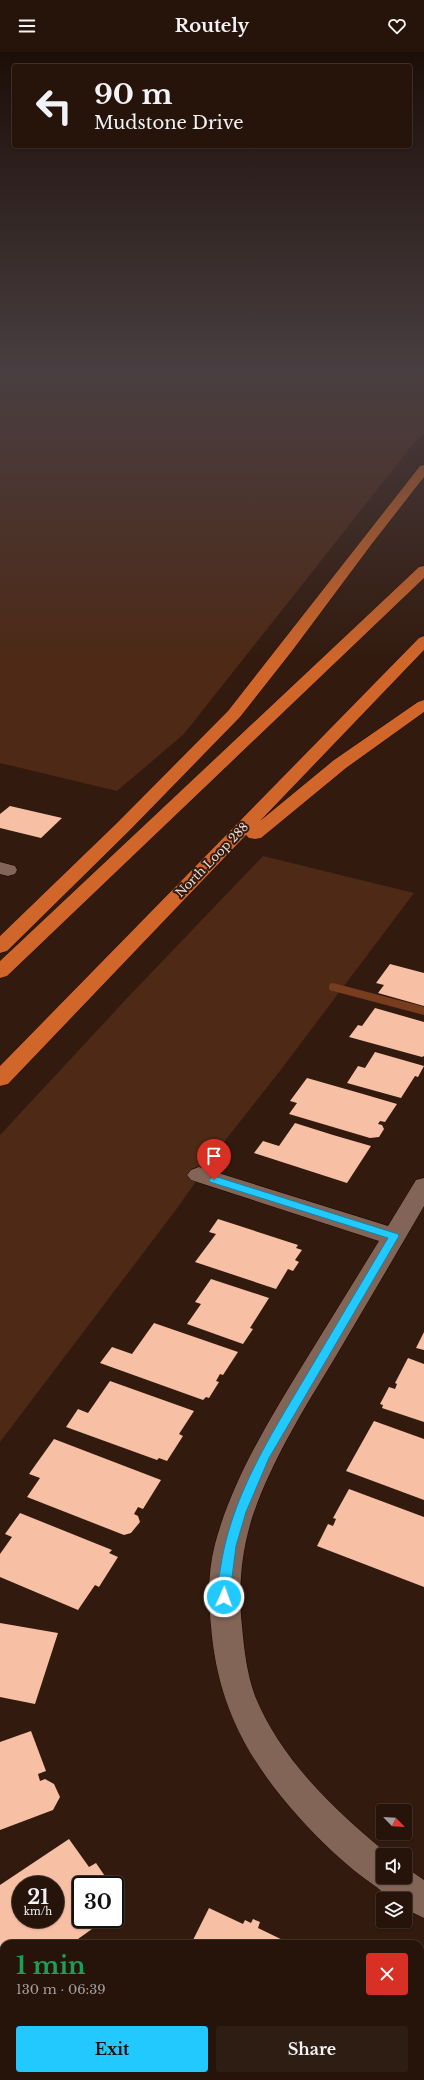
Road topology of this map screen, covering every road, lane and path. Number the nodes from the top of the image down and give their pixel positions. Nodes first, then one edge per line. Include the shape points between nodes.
1 (423, 471) edge
2 (424, 570) edge
3 (424, 641) edge
4 (424, 705) edge
5 (136, 939) junction
6 (0, 947) edge
7 (0, 972) edge
8 (0, 1079) edge
9 (199, 1175) dead end
10 (424, 1186) edge
11 (394, 1236) junction
12 (376, 1866) edge
13 (400, 1884) edge
14 (424, 1901) edge

1 - 6 highway via 234,714
2 - 7 highway
3 - 5 highway, North Loop 288
4 - 5 highway via 340,764 224,858
5 - 8 highway, North Loop 288
9 - 11 street
10 - 11 street
11 - 12 street via 264,1457 240,1512 230,1546 224,1584 227,1638 239,1693 250,1718 278,1765 312,1808
13 - 14 street

